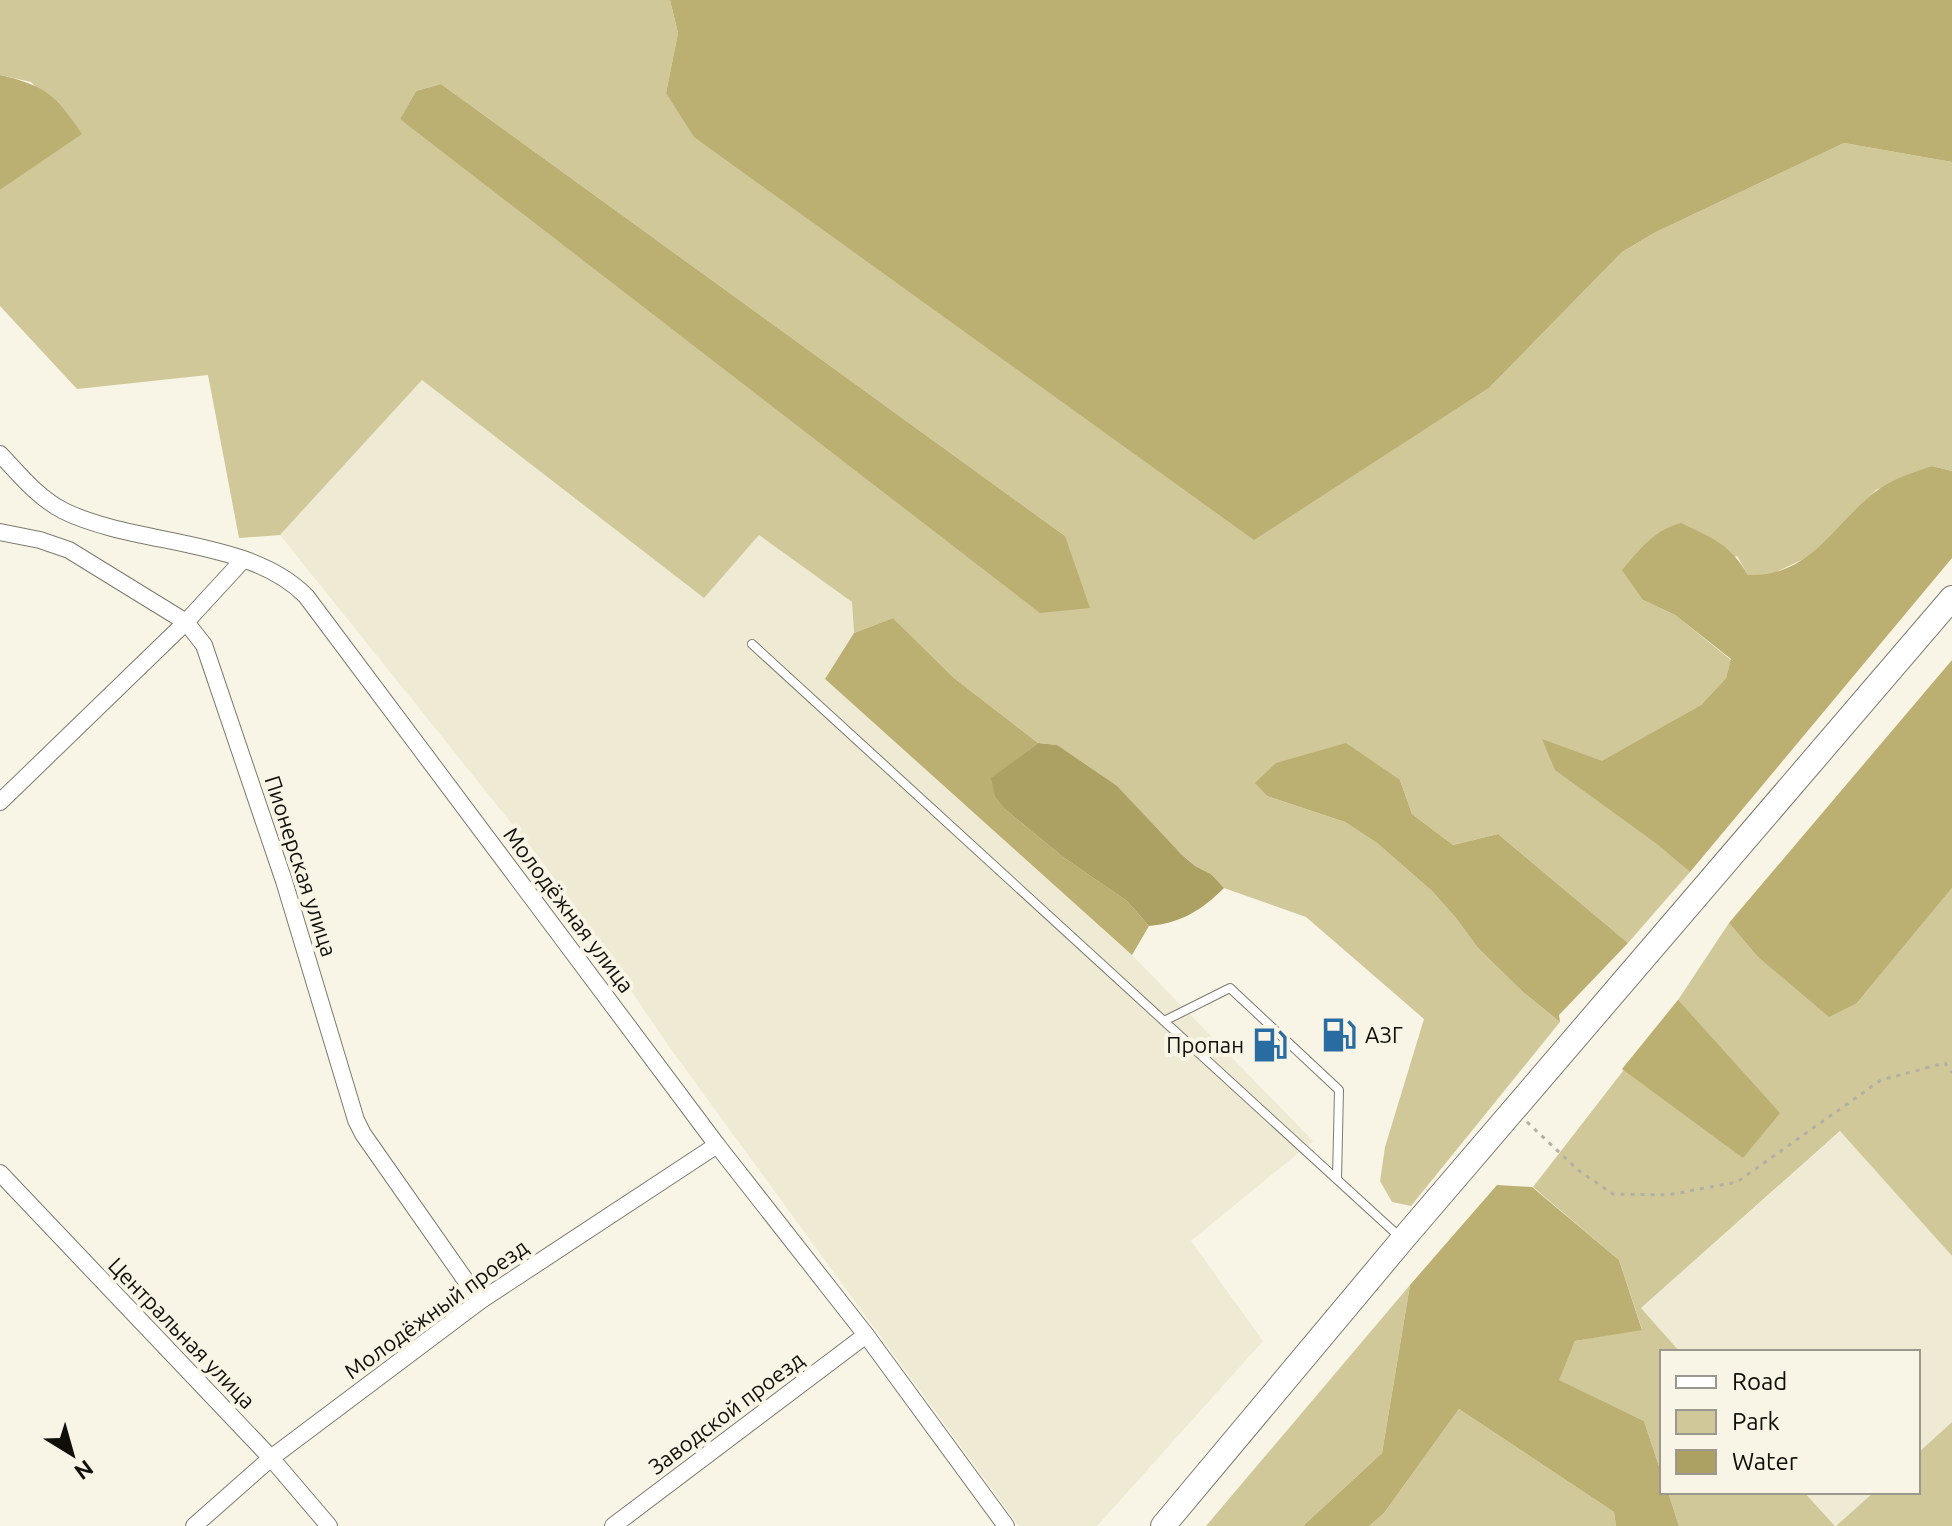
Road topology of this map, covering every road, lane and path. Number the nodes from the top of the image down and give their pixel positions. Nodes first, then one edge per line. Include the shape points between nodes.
1 (0, 454) edge
2 (0, 532) edge
3 (243, 560) junction
4 (1952, 598) edge
5 (186, 622) junction
6 (752, 644) dead end
7 (0, 802) edge
8 (1164, 1021) junction
9 (1952, 1073) edge
10 (1513, 1110) junction
11 (717, 1145) junction
12 (0, 1173) edge
13 (1337, 1179) junction
14 (1403, 1239) junction
15 (480, 1301) junction
16 (866, 1335) junction
17 (271, 1458) junction
18 (194, 1526) edge
19 (329, 1526) edge
20 (613, 1526) edge
21 (1006, 1526) edge
22 (1163, 1526) edge

1 - 3 street, Молодёжная улица via 28,484 65,511
2 - 5 street, Пионерская улица via 69,550
3 - 5 street
3 - 11 street, Молодёжная улица via 292,582 306,596
4 - 10 main road
5 - 7 street
5 - 15 street, Пионерская улица via 211,661 356,1120
6 - 8 lane
8 - 13 lane
8 - 13 lane via 1230,988 1339,1090
9 - 10 path via 1945,1063 1881,1080 1737,1182 1668,1195 1613,1194 1578,1170
10 - 14 main road
11 - 15 street, Молодёжный проезд
11 - 16 street, Молодёжная улица
12 - 17 street, Центральная улица
13 - 14 lane
14 - 22 main road
15 - 17 street, Молодёжный проезд
16 - 20 street, Заводской проезд
16 - 21 street, Молодёжная улица
17 - 18 street, Молодёжный проезд
17 - 19 street, Центральная улица

